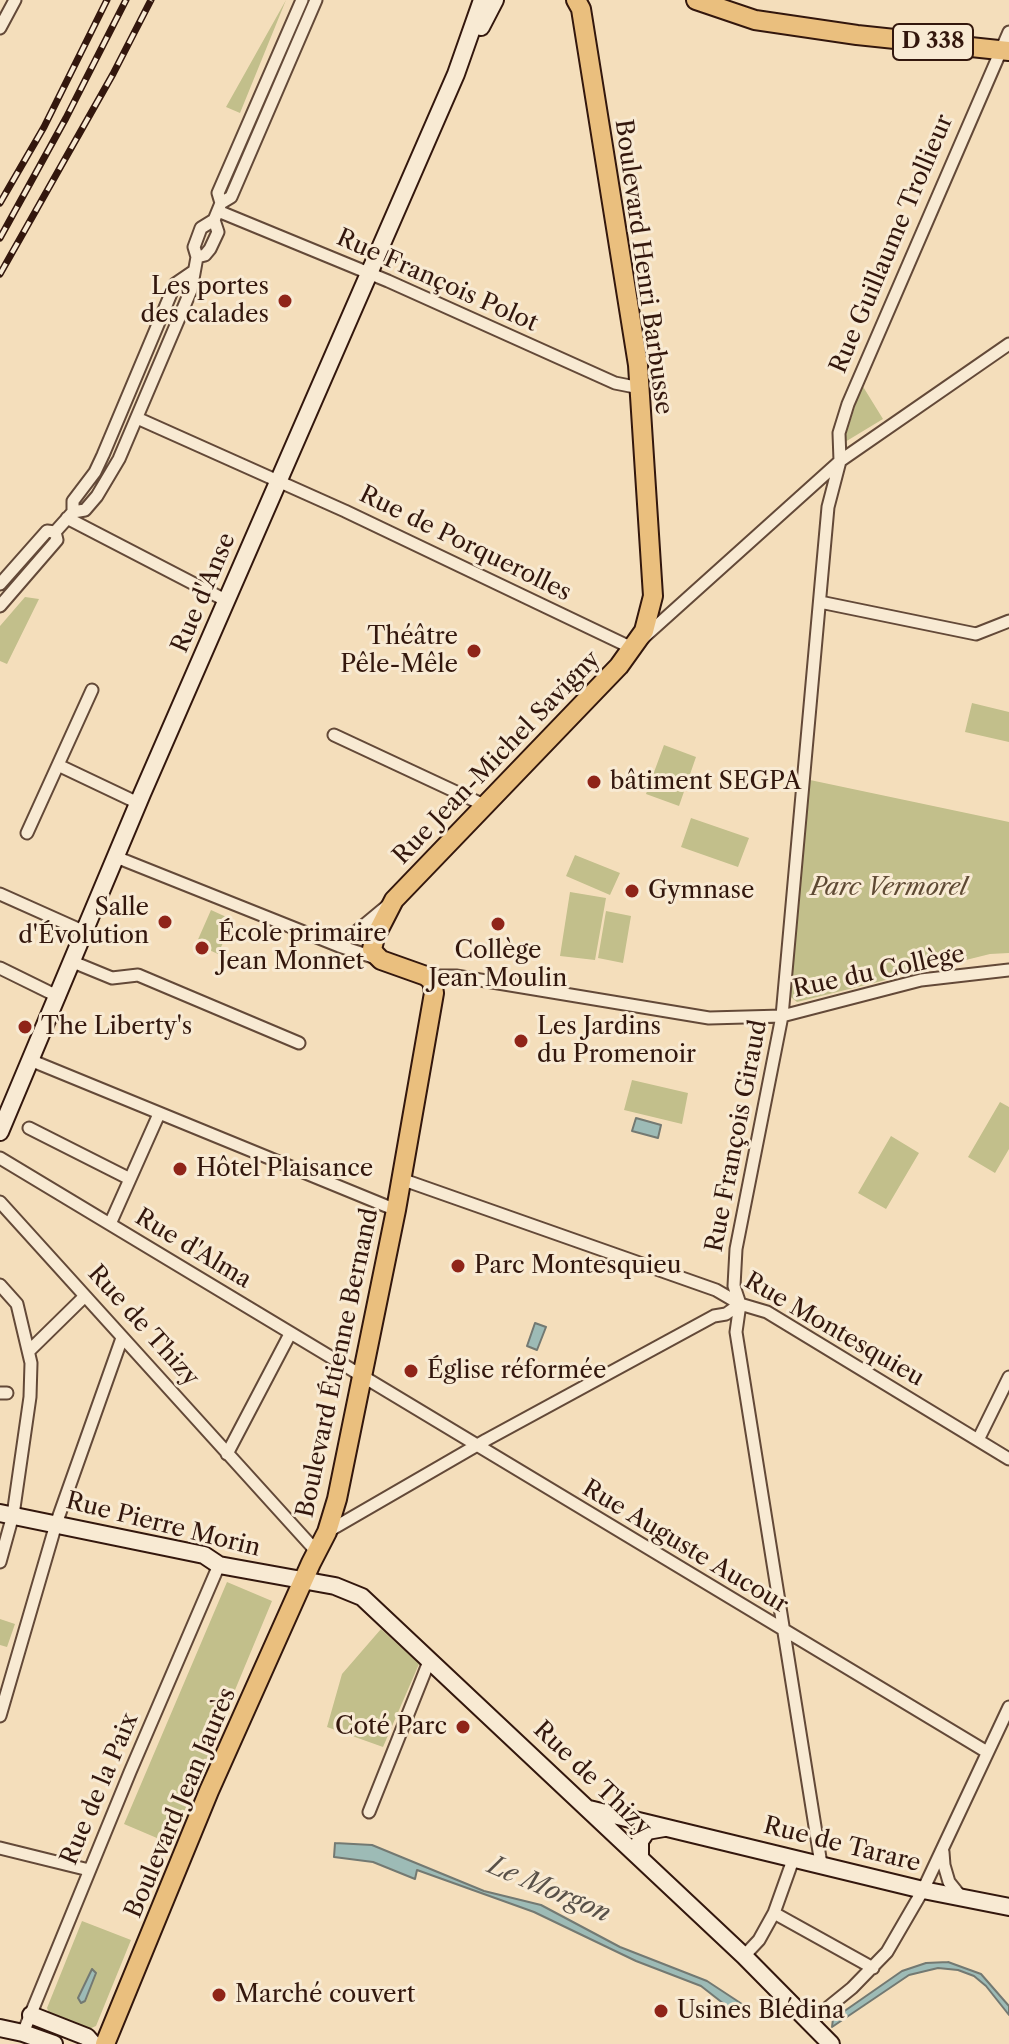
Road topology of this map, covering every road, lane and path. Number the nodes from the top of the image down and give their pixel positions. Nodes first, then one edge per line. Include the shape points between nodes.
1 (15, 0) edge
2 (302, 0) edge
3 (316, 0) edge
4 (482, 0) edge
5 (495, 0) edge
6 (567, 0) edge
7 (576, 0) edge
8 (696, 0) edge
9 (0, 28) edge
10 (1009, 32) edge
11 (584, 41) junction
12 (1004, 50) edge
13 (456, 74) junction
14 (217, 211) junction
15 (194, 271) junction
16 (370, 273) junction
17 (1009, 344) edge
18 (640, 388) junction
19 (137, 418) junction
20 (840, 461) junction
21 (821, 478) junction
22 (277, 482) junction
23 (828, 507) junction
24 (70, 515) junction
25 (55, 532) junction
26 (0, 584) edge
27 (688, 598) junction
28 (227, 601) junction
29 (820, 602) junction
30 (651, 604) junction
31 (0, 606) edge
32 (1009, 621) edge
33 (632, 648) junction
34 (92, 690) dead end
35 (334, 735) dead end
36 (58, 765) junction
37 (138, 803) junction
38 (484, 805) junction
39 (27, 833) dead end
40 (116, 857) junction
41 (0, 894) edge
42 (394, 900) junction
43 (85, 932) junction
44 (339, 946) junction
45 (381, 960) junction
46 (73, 962) junction
47 (0, 968) edge
48 (1009, 970) edge
49 (426, 976) junction
50 (59, 997) junction
51 (782, 1016) junction
52 (299, 1043) dead end
53 (30, 1060) junction
54 (159, 1114) junction
55 (29, 1128) dead end
56 (0, 1132) edge
57 (0, 1158) edge
58 (130, 1179) junction
59 (401, 1179) junction
60 (0, 1202) edge
61 (396, 1210) junction
62 (110, 1224) junction
63 (0, 1285) edge
64 (84, 1297) junction
65 (740, 1304) junction
66 (290, 1334) junction
67 (122, 1338) junction
68 (29, 1351) junction
69 (1009, 1377) edge
70 (362, 1378) junction
71 (978, 1440) junction
72 (475, 1446) junction
73 (227, 1454) junction
74 (1009, 1459) edge
75 (7, 1514) edge
76 (56, 1524) junction
77 (327, 1532) junction
78 (316, 1551) junction
79 (0, 1562) edge
80 (219, 1565) junction
81 (302, 1581) junction
82 (783, 1631) junction
83 (430, 1659) junction
84 (5, 1677) edge
85 (1009, 1707) edge
86 (0, 1716) edge
87 (987, 1752) junction
88 (589, 1809) junction
89 (369, 1812) dead end
90 (664, 1828) junction
91 (0, 1848) edge
92 (943, 1848) junction
93 (794, 1857) junction
94 (640, 1858) junction
95 (821, 1864) junction
96 (89, 1870) junction
97 (923, 1890) junction
98 (962, 1898) junction
99 (1009, 1907) edge
100 (774, 1913) junction
101 (744, 1956) junction
102 (873, 1968) junction
103 (31, 2015) junction
104 (810, 2022) junction
105 (0, 2028) edge
106 (23, 2033) junction
107 (54, 2044) edge
108 (93, 2044) edge
109 (105, 2044) edge
110 (831, 2044) edge

1 - 9 street
2 - 14 street via 218,193
3 - 14 street via 231,197
4 - 13 main road, Rue d'Anse
5 - 13 main road, Rue d'Anse
6 - 11 main road, Boulevard Henri Barbusse
7 - 11 main road, Boulevard Henri Barbusse
8 - 12 main road, D 338 via 755,20
10 - 12 street, Rue Guillaume Trollieur
11 - 18 main road, Boulevard Henri Barbusse
12 - 20 street, Rue Guillaume Trollieur via 848,404 839,433
13 - 16 main road, Rue d'Anse
14 - 15 street via 218,232 205,255 197,257
14 - 16 street, Rue François Polot
15 - 19 street via 191,290
15 - 24 street via 175,284 103,455 73,501
16 - 18 street, Rue François Polot via 615,383
16 - 22 main road, Rue d'Anse
17 - 20 street, Rue Jean-Michel Savigny
18 - 30 main road, Boulevard Henri Barbusse
19 - 22 street, Rue de Porquerolles
19 - 24 street via 97,496 85,510
20 - 21 street, Rue Jean-Michel Savigny
20 - 23 street, Rue François Giraud
21 - 23 street, Rue François Giraud
21 - 27 street, Rue Jean-Michel Savigny
22 - 28 main road, Rue d'Anse
22 - 33 street, Rue de Porquerolles
23 - 29 street, Rue François Giraud
24 - 25 street
24 - 28 street
25 - 26 street via 47,531
25 - 31 street via 57,540
27 - 30 street
27 - 33 street, Rue Jean-Michel Savigny
28 - 37 main road, Rue d'Anse
29 - 32 street via 976,634
29 - 51 street, Rue François Giraud
30 - 33 main road, Rue Jean-Michel Savigny via 644,631
33 - 38 main road, Rue Jean-Michel Savigny
34 - 36 street
35 - 38 street
36 - 37 street
36 - 39 street
37 - 40 main road, Rue d'Anse
38 - 42 main road, Rue Jean-Michel Savigny
40 - 43 main road, Rue d'Anse
40 - 44 street
41 - 43 street
42 - 44 street, Rue Jean-Michel Savigny
42 - 45 main road, Rue Jean-Michel Savigny via 372,949
43 - 46 main road, Rue d'Anse
44 - 45 street
45 - 49 main road
46 - 50 main road, Rue d'Anse
46 - 52 street via 112,978 138,975
47 - 50 street
48 - 51 street, Rue du Collège via 921,980
49 - 51 street, Rue du Collège via 456,976 709,1018
49 - 59 main road, Boulevard Étienne Bernand via 434,986 434,999
50 - 53 main road, Rue d'Anse
51 - 65 street, Rue François Giraud via 736,1249 734,1286
53 - 54 street
53 - 56 main road, Rue d'Anse
54 - 58 street
54 - 61 street
55 - 58 street
57 - 62 street, Rue d'Alma
58 - 62 street
59 - 61 main road, Boulevard Étienne Bernand
59 - 65 street, Rue Montesquieu via 716,1290
60 - 64 street, Rue de Thizy
61 - 70 main road, Boulevard Étienne Bernand
62 - 66 street, Rue d'Alma
63 - 68 street via 17,1304
64 - 67 street, Rue de Thizy
64 - 68 street
65 - 71 street, Rue Montesquieu via 767,1312
65 - 72 street
65 - 82 street, Rue François Giraud via 736,1332
66 - 70 street, Rue d'Alma
66 - 73 street
67 - 73 street, Rue de Thizy
67 - 76 street
68 - 75 street via 30,1397
69 - 71 street
70 - 72 street, Rue Auguste Aucour
70 - 77 main road, Boulevard Étienne Bernand
71 - 74 street, Rue Montesquieu
72 - 77 street
72 - 82 street, Rue Auguste Aucour
73 - 78 street, Rue de Thizy
75 - 76 main road, Rue Pierre Morin
75 - 79 street
76 - 80 main road, Rue Pierre Morin via 204,1555
76 - 84 street
77 - 78 main road, Boulevard Étienne Bernand
78 - 81 main road, Boulevard Étienne Bernand
80 - 81 main road, Rue Pierre Morin
80 - 96 street, Rue de la Paix
81 - 83 main road, Rue de Thizy via 362,1597
81 - 109 main road, Boulevard Jean Jaurès
82 - 87 street, Rue Auguste Aucour
82 - 95 street, Rue François Giraud
83 - 88 main road, Rue de Thizy
83 - 89 street
84 - 86 street
85 - 87 street
87 - 92 street
88 - 90 main road, Rue de Tarare
88 - 94 main road, Rue de Thizy
90 - 93 main road, Rue de Tarare
90 - 94 main road via 647,1831 640,1841
91 - 96 street
92 - 97 street
92 - 98 street via 949,1882
93 - 95 main road, Rue de Tarare
93 - 100 street
94 - 101 main road, Rue de Thizy
95 - 97 main road, Rue de Tarare
96 - 103 street, Rue de la Paix
97 - 98 main road, Rue de Tarare
97 - 102 street
98 - 99 main road, Rue de Tarare
100 - 101 street
100 - 102 street
101 - 104 main road, Rue de Thizy
102 - 104 street
103 - 106 street, Rue de la Paix
103 - 108 main road
104 - 110 main road, Rue de Thizy
105 - 106 main road
106 - 107 main road

